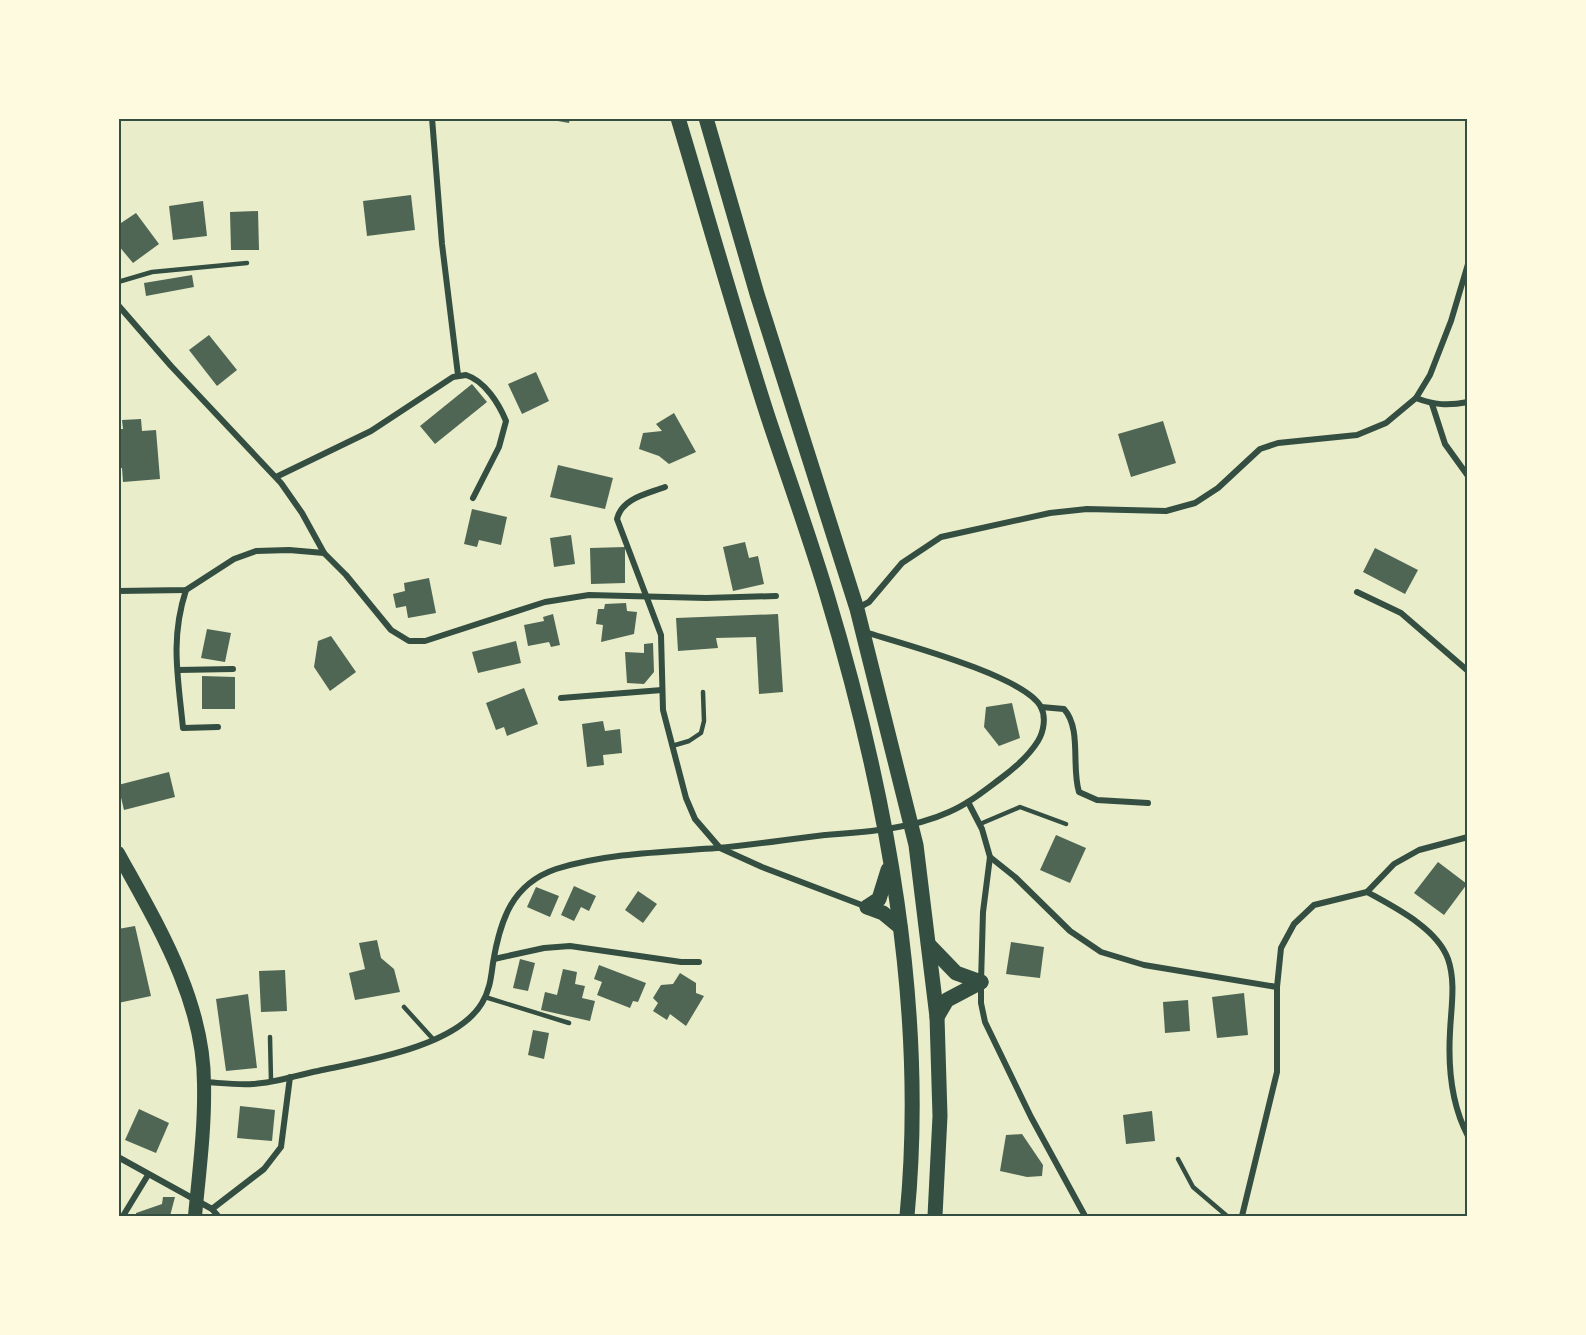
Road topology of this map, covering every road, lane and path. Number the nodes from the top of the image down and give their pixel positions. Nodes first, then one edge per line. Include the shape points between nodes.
1 (432, 118) edge
2 (678, 118) edge
3 (706, 118) edge
4 (247, 263) dead end
5 (1467, 264) edge
6 (118, 282) edge
7 (118, 305) edge
8 (458, 375) junction
9 (1416, 398) junction
10 (1467, 402) edge
11 (1432, 404) junction
12 (1467, 476) edge
13 (276, 477) junction
14 (665, 487) dead end
15 (473, 498) dead end
16 (324, 553) junction
17 (186, 590) junction
18 (118, 591) edge
19 (1357, 592) dead end
20 (776, 596) dead end
21 (646, 597) junction
22 (857, 609) junction
23 (862, 632) junction
24 (233, 669) dead end
25 (178, 670) junction
26 (1467, 671) edge
27 (662, 690) junction
28 (704, 692) dead end
29 (561, 698) dead end
30 (1041, 707) junction
31 (218, 727) dead end
32 (672, 746) junction
33 (968, 802) junction
34 (1148, 803) dead end
35 (980, 824) junction
36 (1066, 824) dead end
37 (1467, 837) edge
38 (720, 848) junction
39 (118, 853) edge
40 (888, 857) junction
41 (990, 857) junction
42 (1367, 892) junction
43 (867, 907) junction
44 (900, 927) junction
45 (929, 945) junction
46 (494, 959) junction
47 (699, 962) dead end
48 (981, 982) junction
49 (1277, 987) junction
50 (486, 997) junction
51 (404, 1007) dead end
52 (937, 1017) junction
53 (569, 1023) dead end
54 (270, 1037) dead end
55 (433, 1039) junction
56 (290, 1077) junction
57 (271, 1081) junction
58 (204, 1082) junction
59 (1467, 1136) edge
60 (118, 1158) edge
61 (1178, 1159) dead end
62 (148, 1175) junction
63 (212, 1209) junction
64 (123, 1216) edge
65 (195, 1216) edge
66 (218, 1216) edge
67 (907, 1216) edge
68 (935, 1216) edge
69 (1085, 1216) edge
70 (1227, 1216) edge
71 (1242, 1216) edge

1 - 8 street
2 - 40 highway via 827,594 861,718
3 - 22 highway
4 - 6 lane via 152,272
5 - 9 street via 1451,321 1430,375
7 - 13 street
8 - 13 street via 371,431
8 - 15 street via 478,381 506,421 500,447
9 - 11 street
9 - 22 street via 1386,423 1357,435 1278,443 1260,449 1218,488 1195,503 1166,511 1087,509 1050,513 941,537 902,563 869,602
10 - 11 street via 1450,406
11 - 12 street via 1445,444
13 - 16 street
14 - 21 street via 626,504 617,519
16 - 17 street via 270,549 246,553
16 - 21 street via 391,630 409,641 425,641 566,598 610,594
17 - 18 street
17 - 25 street via 176,626
19 - 26 street via 1401,613
20 - 21 street
21 - 27 street via 661,634
22 - 23 highway
23 - 30 street via 1007,681 1033,697
23 - 45 highway via 916,845
24 - 25 street
25 - 31 street via 183,728
27 - 29 street
27 - 32 street
28 - 32 lane via 701,733
30 - 33 street via 1044,721 1032,750
30 - 34 street via 1064,709 1070,715 1074,778 1079,792 1097,800
32 - 38 street via 695,819
33 - 35 street
33 - 38 street via 930,820 866,832
35 - 36 lane via 1020,807
35 - 41 street
37 - 42 street via 1419,850 1394,864
38 - 43 street
38 - 46 street via 646,852 541,875 512,899
39 - 58 main road via 183,979 198,1036
40 - 43 highway via 883,892
40 - 44 highway
41 - 48 street via 983,912
41 - 49 street via 1070,931 1101,952 1144,965
42 - 49 street via 1314,905 1294,924 1281,948
42 - 59 street via 1408,915 1430,933 1448,958 1453,992 1450,1035 1456,1115
43 - 44 highway via 883,913
44 - 67 highway via 912,1125
45 - 48 highway via 956,973
45 - 52 highway
46 - 47 street via 570,946
46 - 50 street
48 - 52 highway via 947,1000
48 - 69 street via 985,1022
49 - 71 street via 1277,1072
50 - 53 lane
50 - 55 street via 458,1026
51 - 55 lane
52 - 68 highway via 940,1116
54 - 57 lane
55 - 56 street via 409,1049
56 - 57 street
56 - 63 street via 281,1148 264,1169
57 - 58 street
58 - 65 main road
60 - 62 street
61 - 70 lane via 1193,1187
62 - 63 street
62 - 64 street
63 - 66 street

